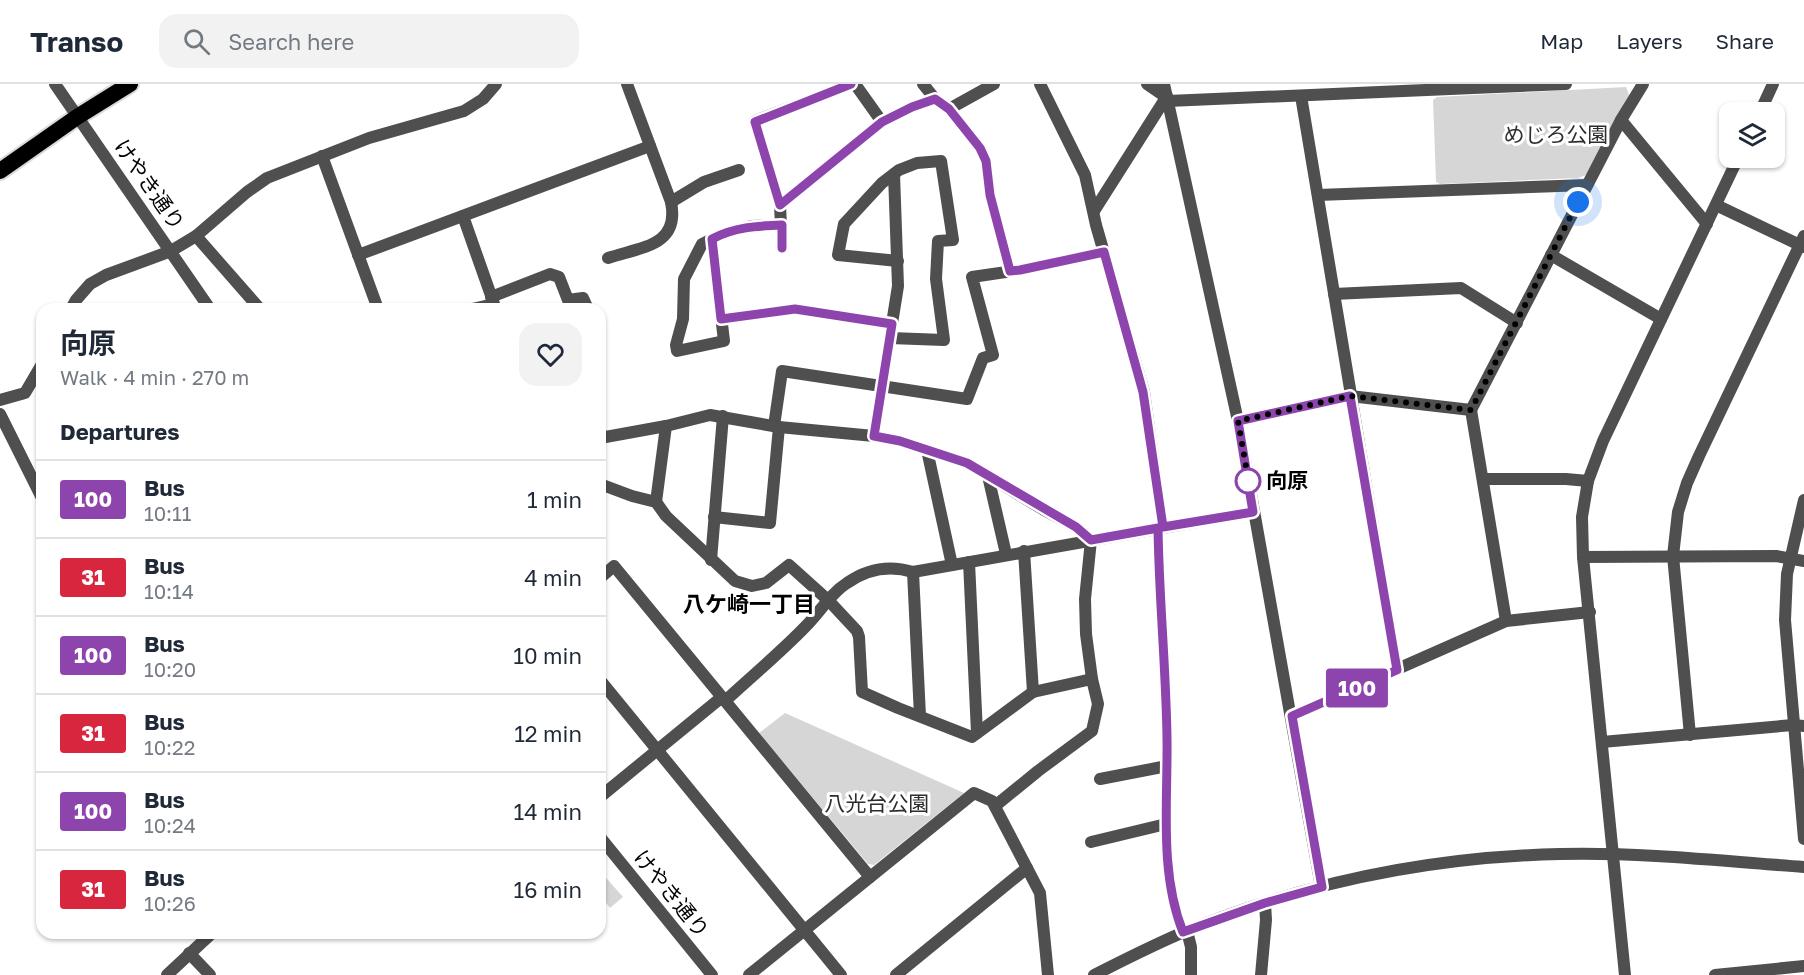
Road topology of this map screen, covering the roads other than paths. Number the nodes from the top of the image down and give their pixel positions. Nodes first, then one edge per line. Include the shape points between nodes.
1 (55, 84) edge
2 (496, 84) edge
3 (627, 84) edge
4 (853, 84) edge
5 (923, 84) edge
6 (994, 84) edge
7 (1040, 84) edge
8 (1147, 84) edge
9 (1566, 84) edge
10 (1643, 84) edge
11 (1773, 84) edge
12 (128, 85) edge
13 (1166, 95) edge
14 (1301, 96) junction
15 (935, 99) junction
16 (1765, 102) edge
17 (949, 109) junction
18 (77, 117) junction
19 (1621, 120) junction
20 (882, 122) junction
21 (650, 146) junction
22 (322, 156) junction
23 (1733, 168) edge
24 (739, 170) dead end
25 (0, 171) edge
26 (894, 174) junction
27 (1587, 185) junction
28 (1318, 195) junction
29 (671, 202) junction
30 (780, 205) junction
31 (1716, 205) junction
32 (1094, 211) junction
33 (463, 216) junction
34 (1707, 224) junction
35 (782, 225) junction
36 (196, 236) junction
37 (712, 239) junction
38 (1803, 242) edge
39 (782, 248) dead end
40 (171, 251) junction
41 (1104, 252) junction
42 (358, 255) junction
43 (1551, 255) junction
44 (608, 258) dead end
45 (898, 261) junction
46 (1010, 271) junction
47 (1334, 294) junction
48 (491, 297) junction
49 (74, 303) edge
50 (206, 303) edge
51 (255, 303) edge
52 (376, 303) edge
53 (494, 303) edge
54 (585, 303) edge
55 (721, 319) junction
56 (1661, 319) junction
57 (1517, 323) junction
58 (892, 324) junction
59 (890, 338) junction
60 (36, 374) edge
61 (882, 386) junction
62 (1350, 396) junction
63 (0, 400) edge
64 (1471, 410) junction
65 (0, 414) edge
66 (723, 417) junction
67 (1238, 421) junction
68 (666, 426) junction
69 (777, 427) junction
70 (874, 436) junction
71 (606, 437) edge
72 (927, 450) junction
73 (988, 476) junction
74 (1483, 479) junction
75 (1588, 481) junction
76 (36, 486) edge
77 (606, 486) edge
78 (1804, 500) edge
79 (656, 501) junction
80 (1253, 512) junction
81 (714, 517) junction
82 (1160, 528) junction
83 (1091, 540) junction
84 (1024, 551) junction
85 (1006, 554) junction
86 (1674, 556) junction
87 (1583, 557) junction
88 (1790, 558) junction
89 (711, 560) junction
90 (1804, 561) edge
91 (969, 562) junction
92 (952, 565) junction
93 (913, 572) junction
94 (606, 573) edge
95 (829, 601) junction
96 (1590, 612) junction
97 (1506, 621) junction
98 (1397, 670) junction
99 (1092, 678) junction
100 (606, 687) edge
101 (1033, 692) junction
102 (724, 699) junction
103 (920, 716) junction
104 (1292, 716) junction
105 (1798, 725) edge
106 (977, 733) junction
107 (1690, 735) junction
108 (1602, 742) junction
109 (658, 750) junction
110 (1167, 766) junction
111 (1100, 778) dead end
112 (606, 792) edge
113 (995, 806) junction
114 (1166, 824) junction
115 (1804, 839) edge
116 (1091, 843) dead end
117 (606, 844) edge
118 (1614, 854) junction
119 (1804, 867) edge
120 (1028, 868) junction
121 (870, 878) junction
122 (1322, 887) junction
123 (1265, 903) junction
124 (803, 930) junction
125 (1185, 932) junction
126 (205, 939) edge
127 (189, 953) junction
128 (1804, 966) edge
129 (167, 975) edge
130 (210, 975) edge
131 (712, 975) edge
132 (748, 975) edge
133 (841, 975) edge
134 (896, 975) edge
135 (1048, 975) edge
136 (1094, 975) edge
137 (1191, 975) edge
138 (1261, 975) edge
139 (1625, 975) edge
140 (1716, 975) edge

1 - 18 street, けやき通り
2 - 22 street via 483,99 464,111 394,130
3 - 21 street
4 - 20 street
4 - 30 street via 755,122
5 - 15 street
6 - 17 street
7 - 32 street via 1085,175
8 - 13 street
9 - 14 street
10 - 19 street
11 - 16 street
12 - 18 highway
13 - 14 street
13 - 32 street
13 - 67 street
14 - 28 street
15 - 17 street
15 - 20 street
17 - 46 street via 986,161 990,195
18 - 25 highway
18 - 40 street, けやき通り
19 - 27 street
19 - 34 street
20 - 30 street
21 - 29 street
21 - 33 street
22 - 36 street via 267,178
22 - 42 street
23 - 31 street
24 - 29 street via 704,182
26 - 45 street
26 - 45 street via 844,224 838,255
26 - 59 street via 917,163 941,161 953,240 938,241 936,279 944,340
27 - 28 street
27 - 43 street
28 - 47 street
29 - 44 street via 673,223 660,241
30 - 35 street
31 - 34 street
31 - 38 street
32 - 41 street
33 - 42 street
33 - 48 street
34 - 56 street
35 - 37 street via 751,226
35 - 39 street
36 - 40 street
36 - 51 street
37 - 55 street
37 - 55 street via 702,244 684,279 677,351 724,342
38 - 86 street via 1687,483 1678,512
40 - 49 street via 106,275 90,284
40 - 50 street, けやき通り
41 - 46 street
41 - 82 street via 1143,392
42 - 52 street
43 - 56 street
43 - 57 street
45 - 58 street
46 - 61 street via 972,277 993,355 983,358 967,399
47 - 57 street via 1461,288
47 - 62 street
48 - 53 street
48 - 54 street via 550,274 559,277 568,300 583,298
55 - 58 street via 795,309
56 - 75 street
57 - 64 street
58 - 59 street
59 - 61 street
60 - 63 street via 25,393
61 - 69 street via 782,372
61 - 70 street
62 - 64 street
62 - 67 street
62 - 98 street
64 - 74 street
65 - 76 street
66 - 68 street via 710,415
66 - 69 street
66 - 81 street
67 - 80 street
68 - 71 street
68 - 79 street
69 - 70 street
69 - 81 street via 770,523
70 - 72 street
72 - 73 street via 967,463
72 - 92 street
73 - 83 street via 1076,527
73 - 85 street
74 - 75 street
74 - 97 street
75 - 87 street via 1582,517
77 - 79 street
78 - 88 street
79 - 89 street
80 - 82 street
80 - 104 street
81 - 89 street
82 - 83 street
82 - 110 street
83 - 84 street
83 - 99 street via 1085,599
84 - 85 street
84 - 101 street
85 - 91 street
86 - 87 street
86 - 88 street
86 - 107 street
87 - 96 street
88 - 90 street
88 - 105 street via 1785,620
89 - 95 street via 735,581 752,586 766,583 789,565
91 - 92 street
91 - 106 street
92 - 93 street
93 - 95 street via 899,568 872,570 849,582
93 - 103 street
94 - 102 street via 614,566
95 - 102 street
95 - 103 street via 857,631 862,692
96 - 97 street
96 - 108 street
97 - 98 street
98 - 104 street
99 - 101 street
99 - 113 street via 1098,704 1092,730
100 - 109 street
101 - 106 street
102 - 109 street
102 - 121 street
103 - 106 street via 972,736
104 - 122 street
105 - 107 street
105 - 115 street
107 - 108 street
108 - 118 street
109 - 112 street
109 - 124 street
110 - 111 street
110 - 114 street
113 - 120 street
113 - 121 street via 974,793
114 - 116 street
114 - 125 street via 1178,920
117 - 131 street, けやき通り
118 - 119 street
118 - 122 street via 1462,861
118 - 139 street
120 - 134 street
120 - 135 street via 1040,893
121 - 124 street
122 - 123 street
123 - 125 street
123 - 138 street
124 - 132 street
124 - 133 street
125 - 136 street
125 - 137 street via 1191,947
126 - 127 street
127 - 129 street
127 - 130 street
128 - 140 street

